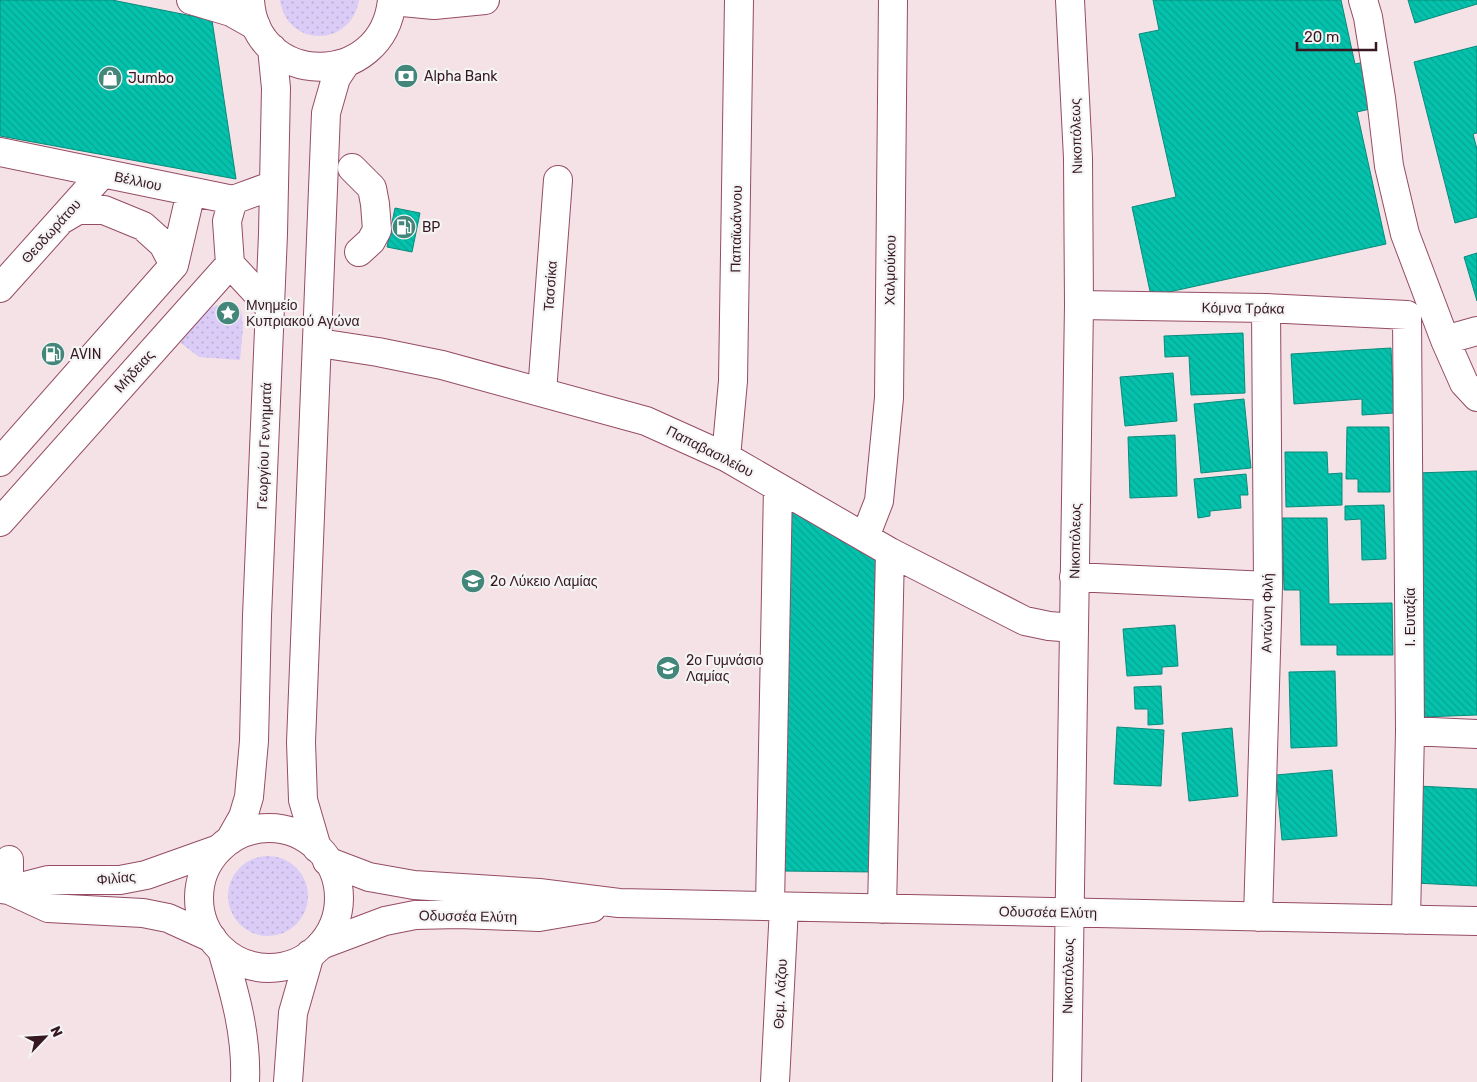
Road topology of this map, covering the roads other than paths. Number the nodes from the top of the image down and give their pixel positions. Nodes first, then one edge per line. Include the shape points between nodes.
1 (191, 0) edge
2 (250, 0) edge
3 (392, 0) edge
4 (485, 0) edge
5 (739, 0) edge
6 (893, 0) edge
7 (1070, 0) edge
8 (1362, 0) edge
9 (256, 26) junction
10 (272, 48) junction
11 (346, 63) junction
12 (0, 152) edge
13 (352, 168) dead end
14 (102, 174) junction
15 (558, 180) dead end
16 (274, 185) junction
17 (191, 192) junction
18 (233, 200) junction
19 (60, 222) junction
20 (359, 252) dead end
21 (230, 264) junction
22 (174, 265) junction
23 (0, 288) edge
24 (1079, 305) junction
25 (269, 306) junction
26 (1266, 308) junction
27 (1407, 315) joint
28 (1477, 331) edge
29 (1445, 340) junction
30 (319, 343) junction
31 (542, 392) junction
32 (1477, 397) edge
33 (726, 457) junction
34 (0, 462) edge
35 (778, 487) junction
36 (0, 522) edge
37 (865, 537) junction
38 (890, 552) junction
39 (1074, 578) junction
40 (1268, 586) junction
41 (1074, 628) junction
42 (1410, 731) junction
43 (1477, 734) edge
44 (225, 845) junction
45 (322, 854) junction
46 (9, 860) dead end
47 (5, 890) edge
48 (618, 903) junction
49 (777, 907) junction
50 (882, 909) junction
51 (1070, 913) junction
52 (1258, 917) junction
53 (1406, 920) junction
54 (1477, 921) edge
55 (217, 944) junction
56 (316, 950) junction
57 (245, 1082) edge
58 (288, 1082) edge
59 (775, 1082) edge
60 (1066, 1082) edge

1 - 9 street via 226,10
2 - 9 street
3 - 4 street via 434,5
3 - 11 street via 390,17 383,32 361,56
5 - 33 street, Παπαϊωάννου via 734,381
6 - 37 street, Χαλμούκου via 889,398 879,501
7 - 24 street, Νικοπόλεως via 1078,158
8 - 29 street via 1368,17 1389,166 1405,234
9 - 10 street
10 - 11 street via 285,58 307,66 331,67
10 - 16 street, Γεωργίου Γεννηματά via 276,88
11 - 30 street via 336,78 326,113
12 - 14 street, Βέλλιου
13 - 20 street via 372,188 375,204 377,230 372,241
14 - 17 street, Βέλλιου
14 - 19 street, Θεοδωράτου
15 - 31 street, Τασσίκα
16 - 18 street
16 - 25 street, Γεωργίου Γεννηματά
17 - 18 street, Βέλλιου
17 - 22 street
18 - 21 street via 227,221
19 - 22 street via 78,210 104,210 143,226 163,244
19 - 23 street, Θεοδωράτου
21 - 25 street
21 - 36 street, Μήδειας
22 - 34 street
24 - 26 street, Κόμνα Τράκα
24 - 39 street, Νικοπόλεως
25 - 44 street, Γεωργίου Γεννηματά via 253,769 243,817
26 - 27 street, Κόμνα Τράκα
26 - 40 street, Αντώνη Φιλή
27 - 42 street, Ι. Ευταξία
28 - 29 street
29 - 32 street via 1464,383
30 - 31 street, Παπαβασιλείου via 418,360
30 - 45 street via 301,776 303,800
31 - 33 street, Παπαβασιλείου via 646,421
33 - 35 street, Παπαβασιλείου
35 - 37 street, Παπαβασιλείου
35 - 49 street, Θεμ. Λάζου
37 - 38 street, Παπαβασιλείου
38 - 41 street, Παπαβασιλείου via 1025,621
38 - 50 street
39 - 40 street
39 - 41 street, Νικοπόλεως
40 - 52 street, Αντώνη Φιλή
41 - 51 street, Νικοπόλεως
42 - 43 street
42 - 53 street, Ι. Ευταξία
44 - 45 street via 255,830 275,829 294,834
44 - 47 street, Φιλίας via 146,875 120,880 48,880
44 - 55 street, Γεωργίου Γεννηματά via 205,869 199,892 201,916
45 - 48 street, Οδυσσέα Ελύτη via 370,877 414,885 539,893
45 - 56 street via 336,882 338,904 333,925
46 - 47 street
47 - 55 street via 48,908 143,913 168,918
48 - 49 street, Οδυσσέα Ελύτη
48 - 56 street, Οδυσσέα Ελύτη via 539,917 415,915 385,922
49 - 50 street, Οδυσσέα Ελύτη
49 - 59 street, Θεμ. Λάζου
50 - 51 street, Οδυσσέα Ελύτη
51 - 52 street, Οδυσσέα Ελύτη
51 - 60 street, Νικοπόλεως
52 - 53 street, Οδυσσέα Ελύτη
53 - 54 street, Οδυσσέα Ελύτη
55 - 56 street via 242,963 266,968 289,965
55 - 57 street, Γεωργίου Γεννηματά via 240,1008 245,1043
56 - 58 street via 294,1012

